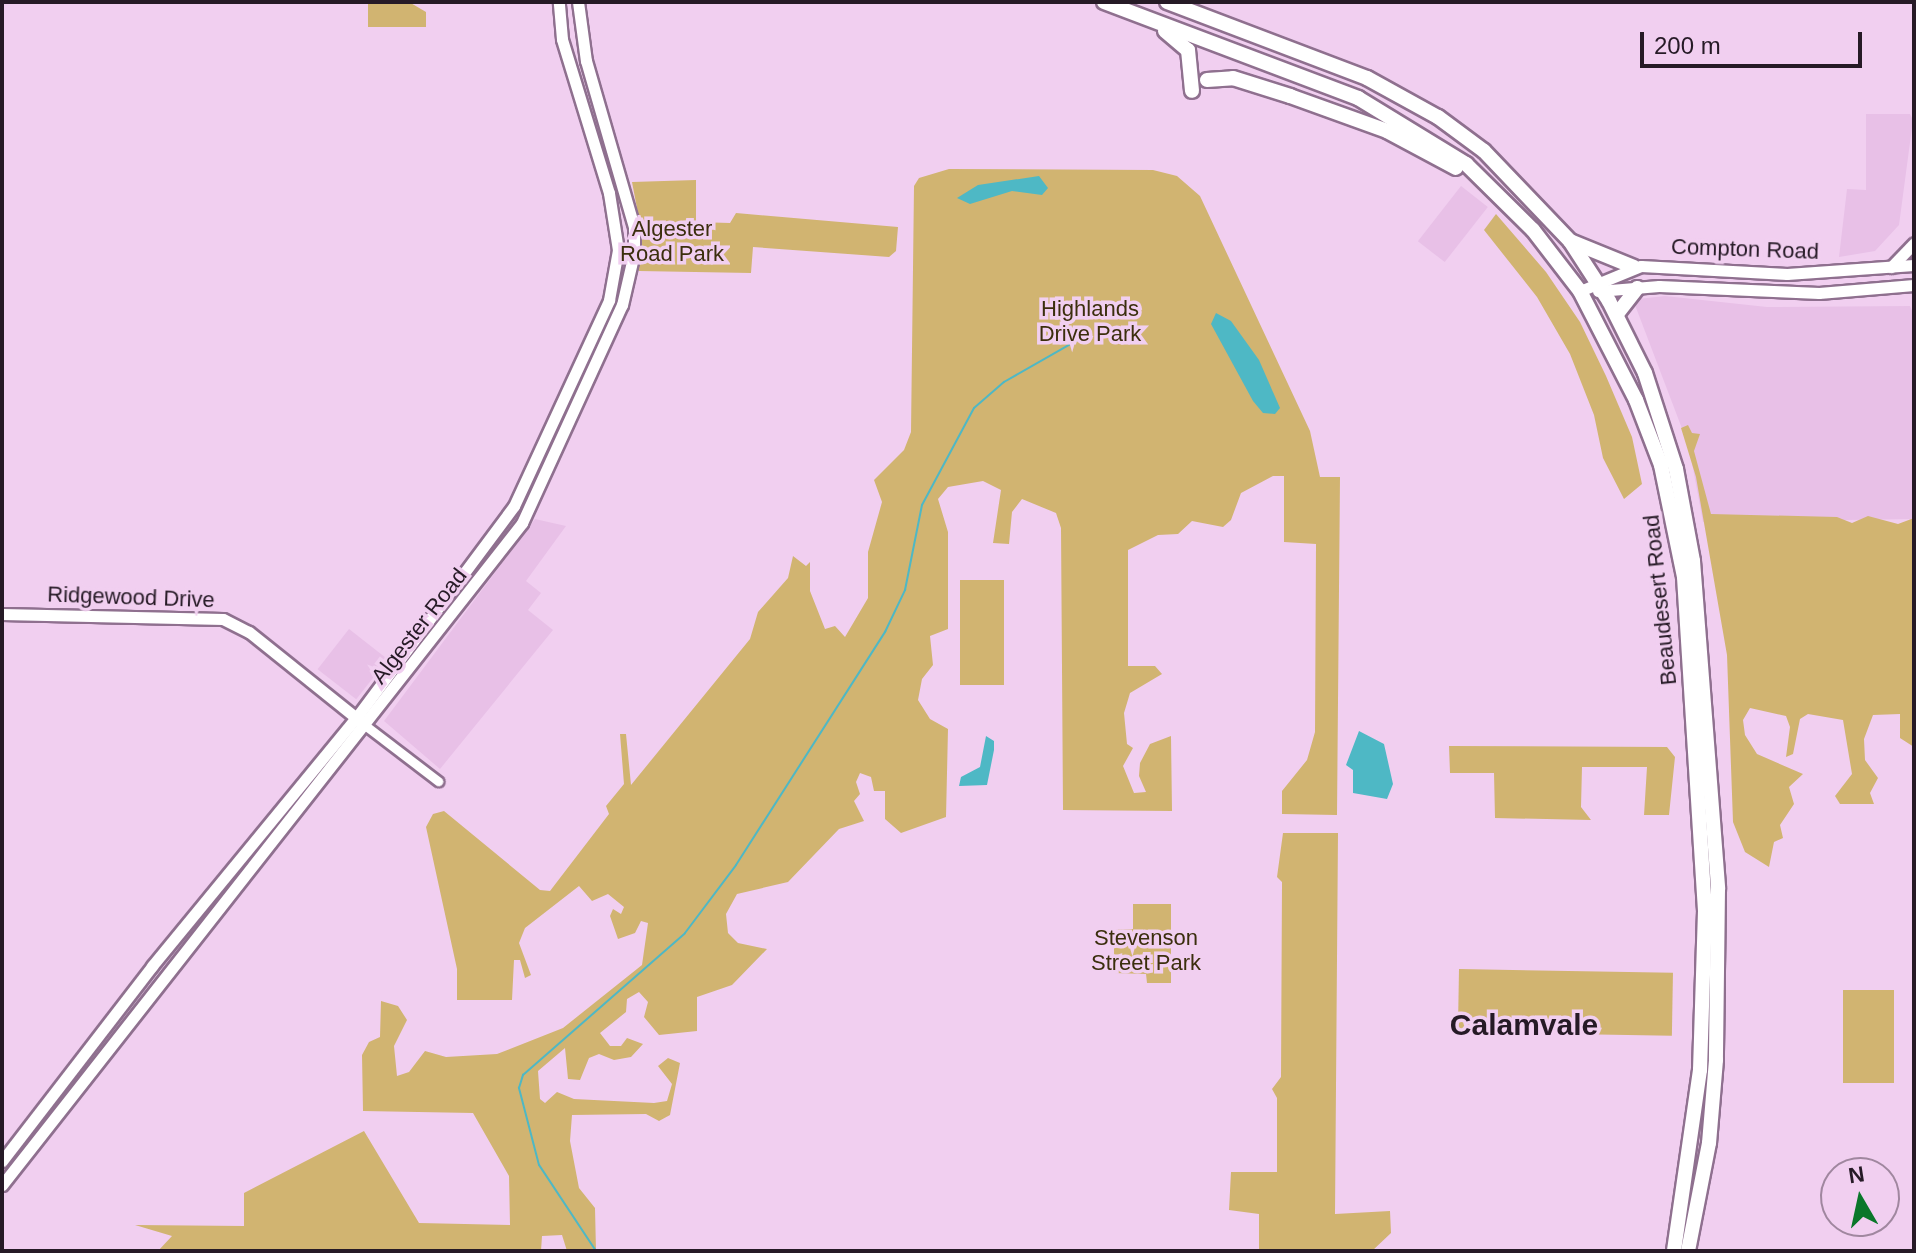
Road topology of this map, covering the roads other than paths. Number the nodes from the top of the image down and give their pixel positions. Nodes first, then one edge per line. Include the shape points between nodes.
1 (559, 2) edge
2 (578, 2) edge
3 (1104, 2) edge
4 (1167, 2) edge
5 (1154, 21) junction
6 (1207, 80) dead end
7 (1192, 91) dead end
8 (1488, 184) junction
9 (1570, 241) junction
10 (1914, 243) edge
11 (1914, 265) edge
12 (1634, 267) junction
13 (1891, 267) junction
14 (1914, 285) edge
15 (1600, 286) junction
16 (1637, 288) junction
17 (1581, 292) junction
18 (1617, 314) junction
19 (2, 614) edge
20 (356, 718) junction
21 (366, 726) junction
22 (438, 781) dead end
23 (2, 1161) edge
24 (2, 1185) edge
25 (1674, 1251) edge
26 (1688, 1251) edge

1 - 20 main road, Algester Road via 562,39 617,223 612,288 506,522
2 - 21 main road, Algester Road via 586,61 634,227 622,305 522,523
3 - 5 highway, Beaudesert Road
4 - 9 highway, Beaudesert Road via 1352,72 1415,103 1507,171
5 - 7 highway via 1188,50
5 - 8 highway, Beaudesert Road via 1358,98 1422,134
6 - 8 highway via 1243,80 1387,131
8 - 17 highway, Beaudesert Road via 1533,230
9 - 12 highway
9 - 15 highway, Beaudesert Road
10 - 13 main road
11 - 13 main road, Compton Road
12 - 13 main road, Compton Road via 1787,274
12 - 15 main road, Compton Road
14 - 16 main road, Compton Road via 1794,293
15 - 16 main road, Compton Road
15 - 17 main road, Compton Road
15 - 18 highway, Beaudesert Road
16 - 18 highway
17 - 25 highway, Beaudesert Road via 1655,445 1672,507 1686,598 1705,911 1705,996 1692,1149
18 - 26 highway, Beaudesert Road via 1645,373 1676,469 1699,614 1718,889 1719,1026 1709,1143
19 - 20 main road, Ridgewood Drive via 223,619 249,632
20 - 21 main road, Ridgewood Drive
20 - 23 main road, Algester Road via 152,966
21 - 22 street
21 - 24 main road, Algester Road via 151,990

